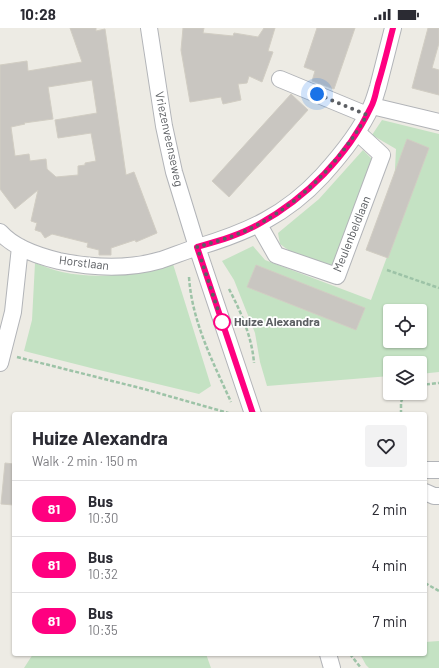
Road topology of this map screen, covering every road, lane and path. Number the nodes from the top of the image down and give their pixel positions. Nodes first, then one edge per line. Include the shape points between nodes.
1 (149, 28) edge
2 (393, 28) edge
3 (280, 79) dead end
4 (369, 111) junction
5 (439, 122) edge
6 (357, 132) junction
7 (259, 225) junction
8 (0, 232) edge
9 (20, 247) junction
10 (197, 247) junction
11 (387, 270) dead end
12 (189, 276) dead end
13 (439, 288) edge
14 (2, 358) edge
15 (439, 383) edge
16 (427, 384) edge
17 (402, 400) edge
18 (232, 405) dead end
19 (226, 412) edge
20 (252, 412) edge
21 (401, 412) edge
22 (427, 470) edge
23 (439, 470) edge
24 (427, 493) edge
25 (439, 496) edge
26 (427, 584) edge
27 (439, 591) edge
28 (329, 656) edge
29 (352, 656) edge
30 (332, 668) edge
31 (361, 668) edge

1 - 10 street, Vriezenveenseweg via 174,172
2 - 4 street
3 - 4 street
4 - 5 street
4 - 6 street
6 - 7 street via 322,176 296,200
6 - 7 street, Meulenbeldlaan via 382,155 337,276 276,254
7 - 10 street via 226,239
8 - 9 street, Horstlaan
9 - 10 street, Horstlaan via 46,258 106,267 130,266 160,260
9 - 14 street via 14,312
10 - 20 street, Vriezenveenseweg
11 - 13 path
12 - 18 path via 196,320
14 - 19 path via 144,390
15 - 16 path
17 - 21 path
22 - 23 street
24 - 25 street
26 - 27 path
28 - 30 street
29 - 31 path

